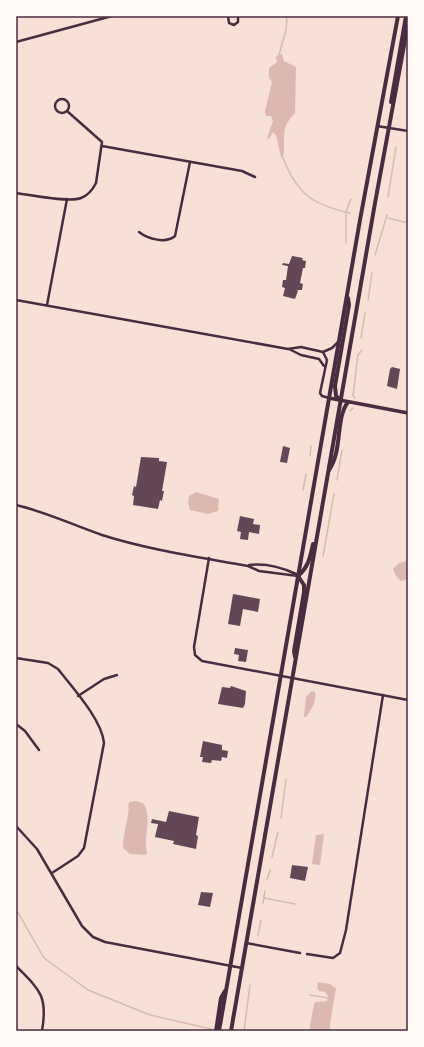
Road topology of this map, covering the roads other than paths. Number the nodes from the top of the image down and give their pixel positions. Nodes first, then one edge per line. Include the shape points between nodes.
1 (112, 16) edge
2 (228, 16) edge
3 (238, 16) edge
4 (398, 16) edge
5 (406, 16) edge
6 (408, 24) edge
7 (408, 41) edge
8 (16, 42) edge
9 (403, 51) junction
10 (67, 111) junction
11 (391, 114) junction
12 (377, 126) junction
13 (388, 128) junction
14 (408, 131) edge
15 (102, 146) junction
16 (190, 162) junction
17 (255, 177) dead end
18 (16, 193) edge
19 (67, 199) junction
20 (139, 232) dead end
21 (348, 293) junction
22 (16, 300) edge
23 (47, 305) junction
24 (340, 340) junction
25 (288, 349) junction
26 (323, 352) junction
27 (325, 366) junction
28 (329, 398) junction
29 (340, 400) junction
30 (348, 402) junction
31 (408, 413) edge
32 (328, 472) junction
33 (326, 483) junction
34 (16, 504) edge
35 (209, 558) junction
36 (248, 566) junction
37 (298, 576) junction
38 (16, 658) edge
39 (296, 660) junction
40 (117, 675) dead end
41 (281, 677) junction
42 (292, 678) junction
43 (383, 695) junction
44 (78, 696) junction
45 (408, 700) edge
46 (16, 724) edge
47 (39, 750) dead end
48 (16, 826) edge
49 (52, 873) junction
50 (246, 943) junction
51 (300, 953) dead end
52 (307, 954) dead end
53 (16, 966) edge
54 (231, 966) junction
55 (242, 968) junction
56 (227, 987) junction
57 (42, 1031) edge
58 (216, 1031) edge
59 (219, 1031) edge
60 (231, 1031) edge

1 - 8 street
2 - 3 street via 229,23 234,25 238,22
4 - 12 main road
5 - 11 main road via 391,96
6 - 9 main road
7 - 9 main road
9 - 11 main road
10 - 10 street via 69,105 66,100 56,100 54,105 57,111
10 - 15 street via 99,138
11 - 13 main road
12 - 13 street
12 - 21 main road
13 - 14 street
13 - 29 main road
15 - 16 street
15 - 19 street via 93,188 81,198
16 - 17 street via 242,171
16 - 20 street via 175,236 166,240 149,238
18 - 19 street
19 - 23 street
21 - 24 main road
21 - 29 main road via 349,305 335,386 336,396
22 - 23 street
23 - 25 street
24 - 26 street
24 - 28 main road
25 - 26 street via 301,347
25 - 27 street via 320,359
26 - 27 street via 327,357
27 - 28 street via 320,393
28 - 29 street
28 - 37 main road
29 - 30 street
29 - 32 main road
30 - 31 street
30 - 32 main road via 343,414 335,461
32 - 33 main road
33 - 37 main road via 309,562
33 - 39 main road
34 - 35 street via 103,535
35 - 36 street
35 - 41 street via 194,647 195,655 203,662
36 - 37 street via 259,571
36 - 37 street via 260,564 284,569
37 - 39 main road via 304,585 304,592 294,651
37 - 41 main road
38 - 44 street via 54,666
39 - 42 main road
40 - 44 street via 104,679
41 - 42 street
41 - 54 main road
42 - 43 street
42 - 50 main road
43 - 45 street
43 - 52 street via 340,953 333,958
44 - 49 street via 99,726 104,743 84,848 78,856
46 - 47 street via 29,735
48 - 49 street via 37,849
49 - 54 street via 82,926 99,940
50 - 51 street
50 - 55 main road
53 - 57 street via 44,1000
54 - 55 street
54 - 56 main road
55 - 60 main road
56 - 58 main road via 221,998
56 - 59 main road

